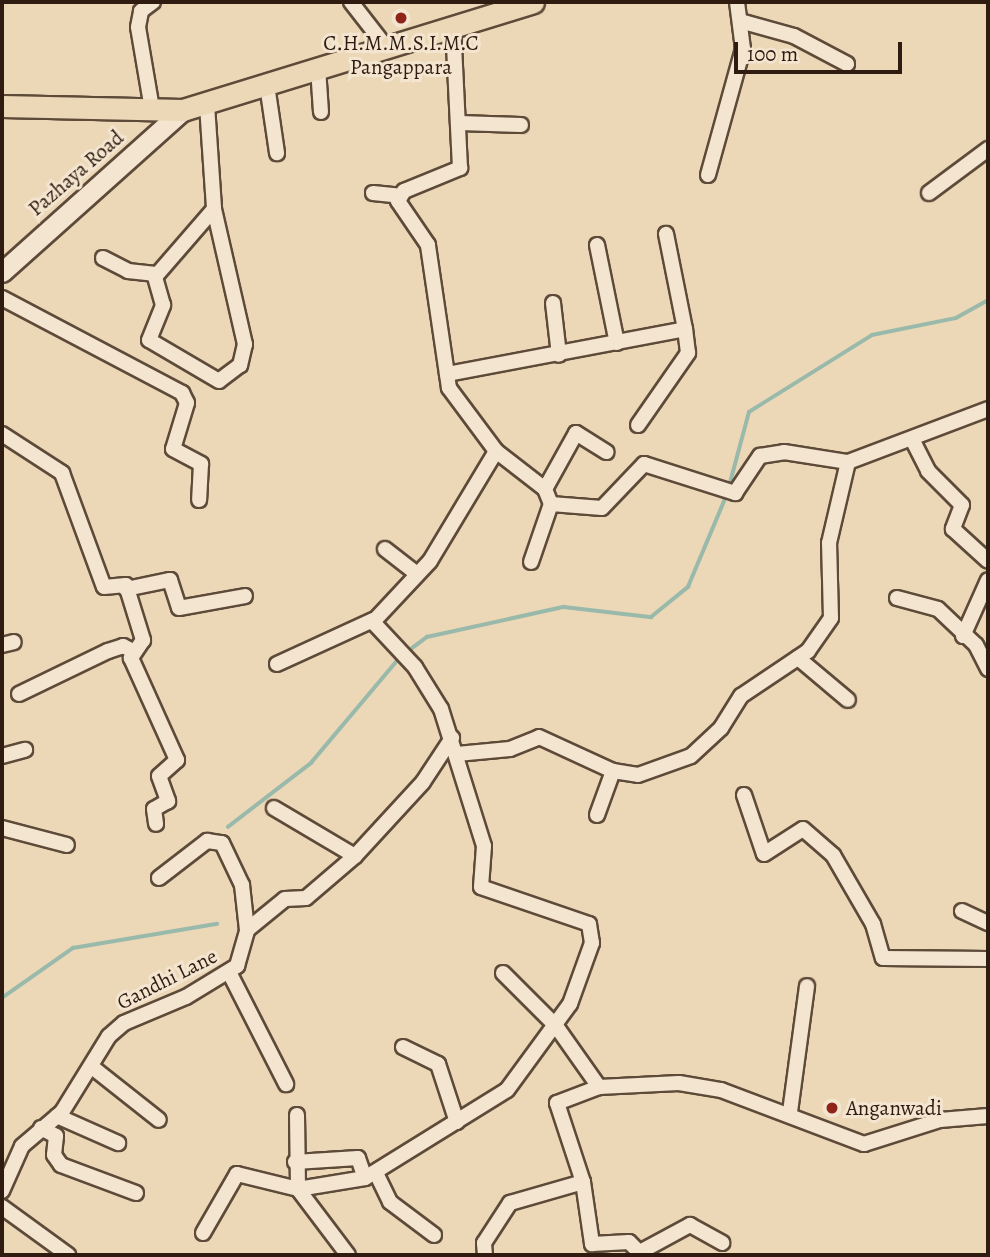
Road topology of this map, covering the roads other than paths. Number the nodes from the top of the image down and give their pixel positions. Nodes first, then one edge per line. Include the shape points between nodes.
1 (153, 2) edge
2 (351, 2) edge
3 (533, 2) edge
4 (737, 2) edge
5 (740, 21) junction
6 (453, 26) junction
7 (386, 47) junction
8 (847, 64) dead end
9 (318, 68) junction
10 (267, 85) junction
11 (207, 105) junction
12 (2, 106) edge
13 (152, 109) junction
14 (183, 110) junction
15 (321, 112) dead end
16 (459, 123) junction
17 (521, 125) dead end
18 (988, 149) edge
19 (276, 153) dead end
20 (708, 176) dead end
21 (373, 193) dead end
22 (929, 193) dead end
23 (400, 196) junction
24 (214, 209) junction
25 (666, 234) dead end
26 (597, 245) dead end
27 (103, 258) dead end
28 (2, 272) edge
29 (156, 274) junction
30 (2, 298) edge
31 (553, 303) dead end
32 (685, 329) junction
33 (617, 343) junction
34 (559, 355) junction
35 (447, 373) junction
36 (988, 409) edge
37 (638, 425) dead end
38 (2, 434) edge
39 (912, 439) junction
40 (496, 451) junction
41 (607, 452) dead end
42 (848, 462) junction
43 (545, 489) junction
44 (199, 500) dead end
45 (551, 504) junction
46 (385, 548) dead end
47 (988, 561) edge
48 (531, 562) dead end
49 (416, 574) junction
50 (988, 580) edge
51 (126, 589) junction
52 (245, 596) dead end
53 (897, 598) dead end
54 (373, 620) junction
55 (963, 636) junction
56 (133, 651) junction
57 (798, 658) junction
58 (277, 664) dead end
59 (988, 669) edge
60 (19, 694) dead end
61 (848, 700) dead end
62 (452, 738) junction
63 (25, 750) dead end
64 (457, 754) junction
65 (2, 756) edge
66 (613, 771) junction
67 (744, 795) dead end
68 (274, 808) dead end
69 (597, 815) dead end
70 (156, 824) dead end
71 (2, 828) edge
72 (67, 845) dead end
73 (355, 856) junction
74 (159, 878) dead end
75 (962, 911) dead end
76 (988, 923) edge
77 (247, 930) junction
78 (988, 959) edge
79 (229, 972) junction
80 (503, 973) dead end
81 (807, 986) dead end
82 (556, 1026) junction
83 (403, 1047) dead end
84 (92, 1067) junction
85 (286, 1084) dead end
86 (599, 1087) junction
87 (790, 1112) junction
88 (297, 1115) dead end
89 (988, 1115) edge
90 (57, 1116) junction
91 (159, 1120) dead end
92 (457, 1122) junction
93 (41, 1128) junction
94 (118, 1143) dead end
95 (295, 1162) junction
96 (377, 1172) junction
97 (583, 1182) junction
98 (298, 1189) junction
99 (2, 1191) edge
100 (136, 1193) dead end
101 (2, 1207) edge
102 (203, 1233) dead end
103 (434, 1235) dead end
104 (722, 1242) dead end
105 (641, 1253) edge
106 (68, 1255) edge
107 (348, 1255) edge
108 (485, 1255) edge

1 - 13 street via 141,11 138,27
2 - 7 street
3 - 6 main road
4 - 5 street
5 - 8 street via 794,36
5 - 20 street via 739,72
6 - 7 main road
6 - 16 street
7 - 9 main road
9 - 10 main road
9 - 15 street
10 - 11 main road
10 - 19 street
11 - 14 main road
11 - 24 street
12 - 13 main road
13 - 14 main road
14 - 28 street, Pazhaya Road
16 - 17 street
16 - 23 street via 459,172
18 - 22 street
21 - 23 street
23 - 35 street via 428,246
24 - 29 street
24 - 29 street via 245,344 240,365 226,380 211,380 150,343 163,305
25 - 32 street
26 - 33 street
27 - 29 street via 128,271
30 - 44 street via 182,393 187,403 173,449 201,464
31 - 34 street
32 - 33 street
32 - 37 street via 688,353
33 - 34 street
34 - 35 street
35 - 40 street via 466,417
36 - 39 street
38 - 51 street via 62,473 104,587 124,582
39 - 42 street
39 - 47 street via 928,471 962,505 953,529
40 - 43 street
40 - 49 street
41 - 43 street via 576,433
42 - 45 street via 784,452 760,456 735,493 644,464 602,508
42 - 57 street via 829,543 834,613
43 - 45 street
45 - 48 street
46 - 49 street
49 - 54 street
50 - 55 street
51 - 52 street via 170,580 179,608
51 - 56 street via 143,640
53 - 55 street via 938,609
54 - 58 street
54 - 62 street via 431,690
55 - 59 street via 976,645
56 - 60 street via 123,646 108,651
56 - 70 street via 177,760 159,776 169,801 154,809
57 - 61 street
57 - 66 street via 741,696 708,743 681,761 638,775
62 - 64 street
62 - 73 street via 423,782
63 - 65 street
64 - 66 street via 510,749 539,737
64 - 82 street via 484,846 482,889 593,930 589,956
66 - 69 street
67 - 78 street via 764,854 803,829 833,855 873,924 883,958
68 - 73 street
71 - 72 street
73 - 77 street via 307,897 285,899
74 - 77 street via 207,841 222,843 242,885
75 - 76 street
77 - 79 street, Gandhi Lane via 240,961
79 - 84 street, Gandhi Lane via 124,1023
79 - 85 street
80 - 82 street
81 - 87 street
82 - 86 street
82 - 92 street via 507,1090
83 - 92 street via 438,1064
84 - 90 street, Gandhi Lane
84 - 91 street
86 - 87 street via 679,1083
86 - 97 street via 557,1103
87 - 89 street via 864,1144 940,1119
88 - 95 street
90 - 93 street, Gandhi Lane
90 - 94 street
92 - 96 street
93 - 99 street, Gandhi Lane via 22,1146
93 - 100 street via 55,1134 61,1165
95 - 96 street via 358,1158
95 - 98 street
96 - 98 street
96 - 103 street via 390,1202
97 - 105 street via 592,1244 629,1242
97 - 108 street via 510,1203 484,1243
98 - 102 street via 237,1174
98 - 107 street
101 - 106 street
104 - 105 street via 690,1225

